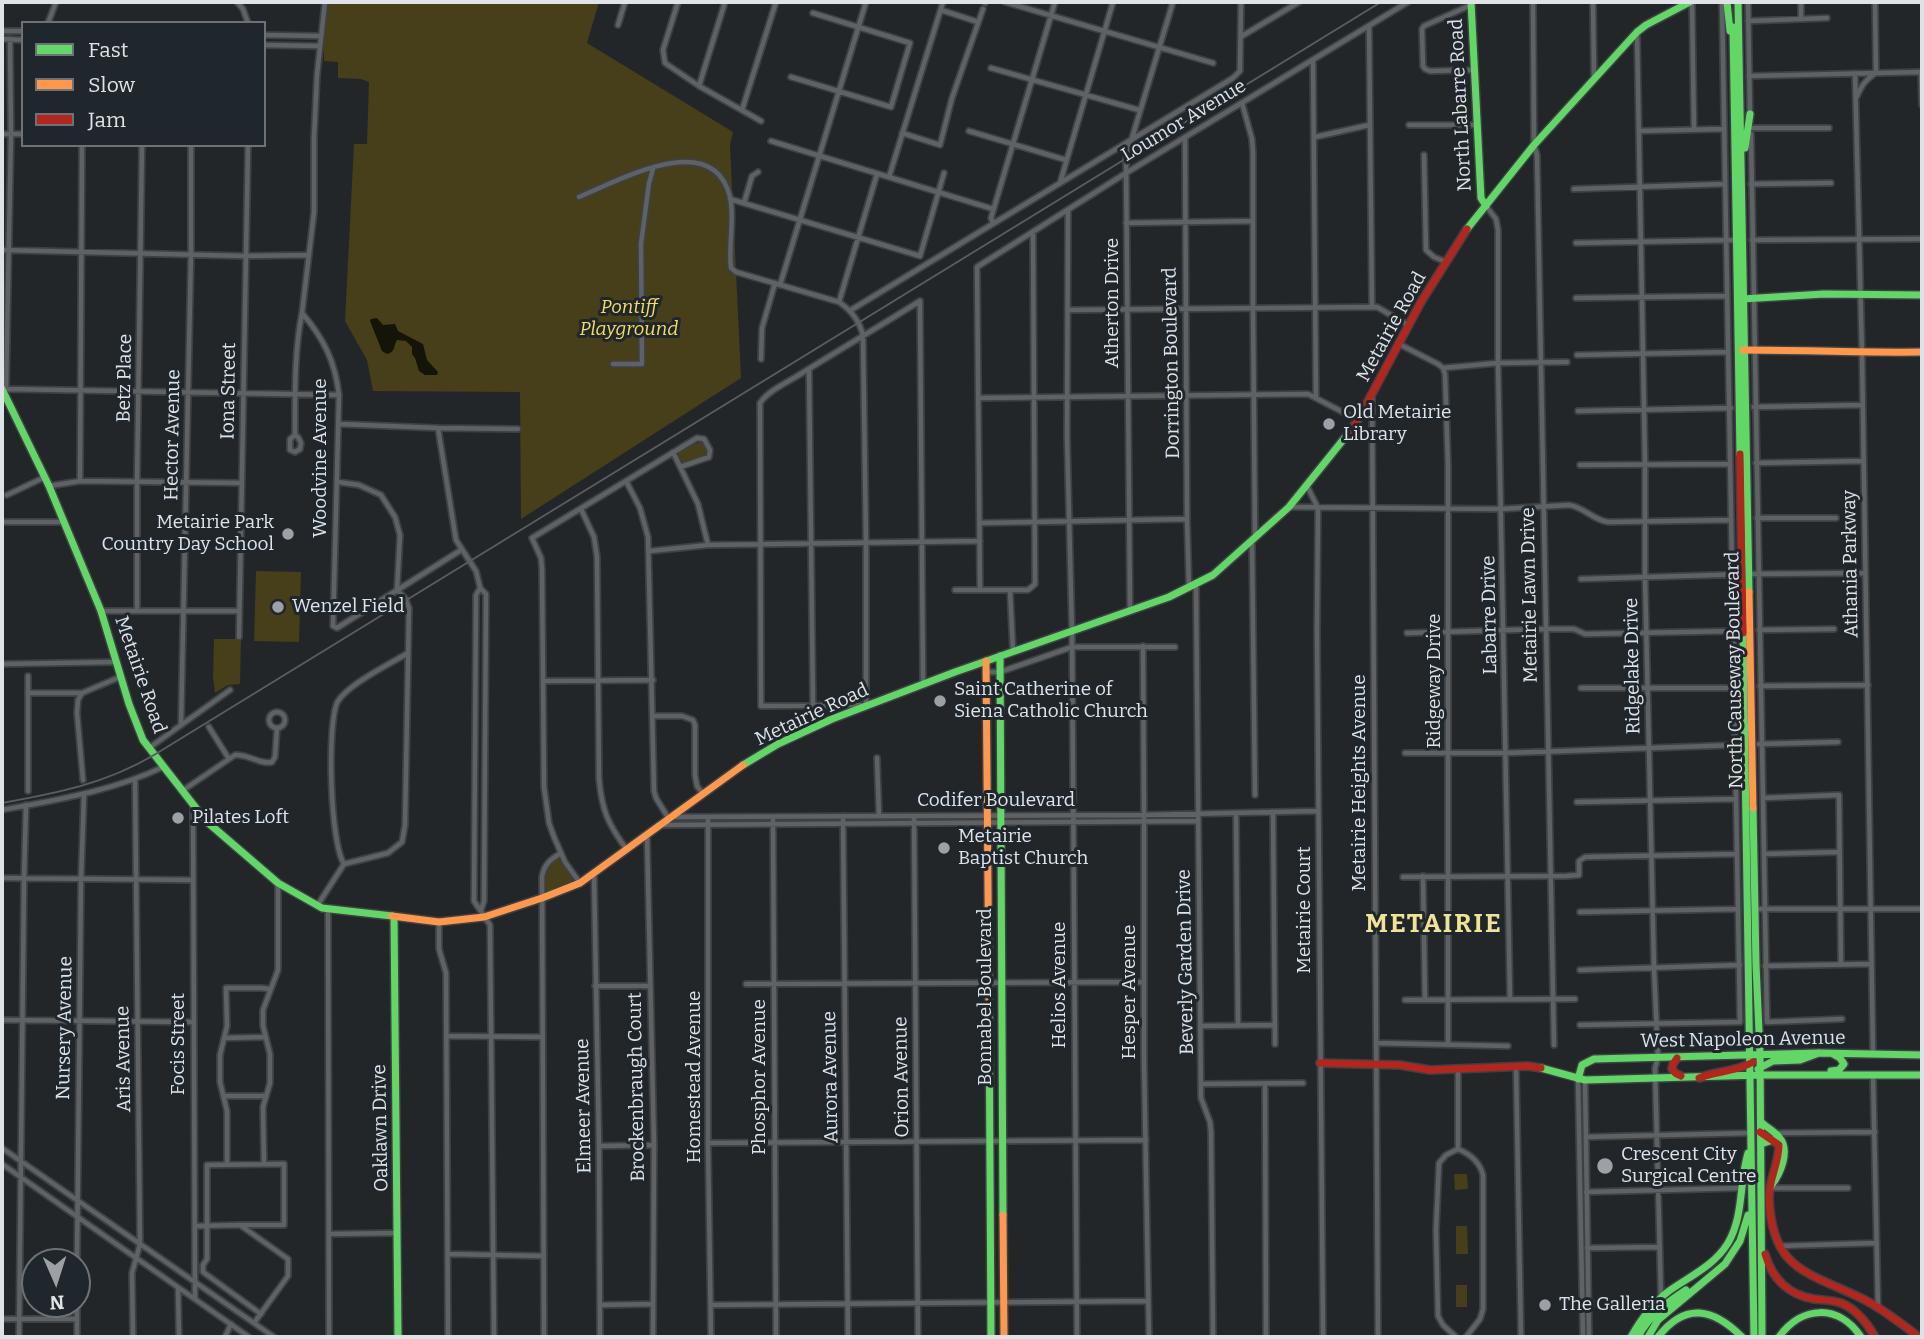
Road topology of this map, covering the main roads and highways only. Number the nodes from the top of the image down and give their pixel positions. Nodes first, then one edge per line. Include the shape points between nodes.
1 (1691, 2) edge
2 (1725, 2) edge
3 (1732, 2) edge
4 (1743, 2) edge
5 (1471, 4) edge
6 (1736, 56) junction
7 (1736, 66) junction
8 (1750, 114) road end
9 (1741, 160) junction
10 (1486, 206) junction
11 (1739, 240) junction
12 (1922, 295) edge
13 (1744, 298) junction
14 (1737, 309) junction
15 (1737, 332) junction
16 (1745, 351) junction
17 (1922, 352) edge
18 (4, 390) edge
19 (1738, 408) junction
20 (1000, 656) junction
21 (986, 661) junction
22 (1748, 744) junction
23 (394, 917) junction
24 (1819, 1054) junction
25 (1832, 1054) junction
26 (1748, 1055) junction
27 (1760, 1055) junction
28 (1922, 1055) edge
29 (1677, 1058) junction
30 (1320, 1063) road end
31 (1749, 1065) junction
32 (1760, 1071) junction
33 (1795, 1074) junction
34 (1922, 1075) edge
35 (1749, 1076) junction
36 (1695, 1078) junction
37 (1581, 1079) junction
38 (1749, 1090) junction
39 (1760, 1120) junction
40 (1760, 1132) junction
41 (1749, 1133) junction
42 (1773, 1136) junction
43 (1761, 1146) junction
44 (1750, 1148) junction
45 (1750, 1199) junction
46 (1762, 1229) junction
47 (1717, 1272) junction
48 (398, 1337) edge
49 (991, 1337) edge
50 (1004, 1337) edge
51 (1631, 1337) edge
52 (1638, 1337) edge
53 (1648, 1337) edge
54 (1658, 1337) edge
55 (1742, 1337) edge
56 (1754, 1337) edge
57 (1762, 1337) edge
58 (1779, 1337) edge
59 (1861, 1337) edge
60 (1875, 1337) edge
61 (1919, 1337) edge

1 - 10 main road, Metairie Road via 1637,33 1534,145
2 - 6 main road
3 - 6 main road, North Causeway Boulevard
4 - 6 main road, North Causeway Boulevard
5 - 10 main road, North Labarre Road via 1481,198
6 - 7 main road, North Causeway Boulevard
7 - 9 main road, North Causeway Boulevard
7 - 11 main road, North Causeway Boulevard
8 - 9 main road
9 - 11 main road, North Causeway Boulevard
10 - 20 main road, Metairie Road via 1408,325 1358,420 1289,507 1254,540 1193,586
11 - 13 main road, North Causeway Boulevard
11 - 14 main road, North Causeway Boulevard
12 - 13 main road
13 - 14 main road
13 - 16 main road, North Causeway Boulevard
14 - 15 main road, North Causeway Boulevard
15 - 16 main road
15 - 19 main road, North Causeway Boulevard
16 - 17 main road
16 - 19 main road, North Causeway Boulevard
18 - 23 main road, Metairie Road via 101,611 143,740 221,836 278,883 317,906
19 - 22 main road, North Causeway Boulevard
20 - 21 main road, Metairie Road
20 - 50 main road, Bonnabel Boulevard
21 - 23 main road, Metairie Road via 866,705 779,744 580,883 542,898 439,922
21 - 49 main road, Bonnabel Boulevard
22 - 26 main road, North Causeway Boulevard via 1742,909
22 - 27 main road, North Causeway Boulevard via 1760,909 1756,965 1763,1022
23 - 48 main road, Oaklawn Drive
24 - 25 main road, West Napoleon Avenue
24 - 27 main road, West Napoleon Avenue
24 - 32 main road via 1773,1061
25 - 28 main road, West Napoleon Avenue
25 - 33 main road via 1844,1064 1839,1070
26 - 27 main road, West Napoleon Avenue
26 - 29 main road, West Napoleon Avenue
26 - 31 main road, North Causeway Boulevard
27 - 31 main road
27 - 32 main road, North Causeway Boulevard
29 - 36 main road via 1671,1065 1673,1073
29 - 37 main road, West Napoleon Avenue via 1584,1061 1578,1069
30 - 37 main road, West Napoleon Avenue via 1430,1070 1516,1066 1544,1068
31 - 35 main road, North Causeway Boulevard
31 - 36 main road
32 - 33 main road, West Napoleon Avenue
32 - 35 main road
32 - 39 main road, North Causeway Boulevard
33 - 34 main road, West Napoleon Avenue
35 - 36 main road, West Napoleon Avenue
35 - 38 main road, North Causeway Boulevard
36 - 37 main road, West Napoleon Avenue
38 - 40 main road via 1754,1124
38 - 41 main road, North Causeway Boulevard
39 - 40 main road, North Causeway Boulevard
39 - 42 main road
40 - 42 main road
40 - 43 main road, North Causeway Boulevard
41 - 43 main road
41 - 44 main road, North Causeway Boulevard
42 - 43 main road
42 - 61 main road via 1779,1154 1770,1179 1772,1227 1779,1246 1803,1272 1878,1307
43 - 46 main road, North Causeway Boulevard
44 - 45 main road, North Causeway Boulevard
44 - 51 main road via 1730,1241 1709,1266 1661,1298
45 - 47 main road via 1744,1233
45 - 56 main road, North Causeway Boulevard
46 - 57 main road, North Causeway Boulevard
46 - 60 main road via 1768,1266 1783,1287 1800,1297 1838,1302 1853,1309
47 - 52 main road via 1659,1308
47 - 53 main road via 1658,1320
54 - 55 main road via 1676,1318 1696,1312 1721,1319
58 - 59 main road via 1788,1324 1815,1312 1833,1313 1848,1321

